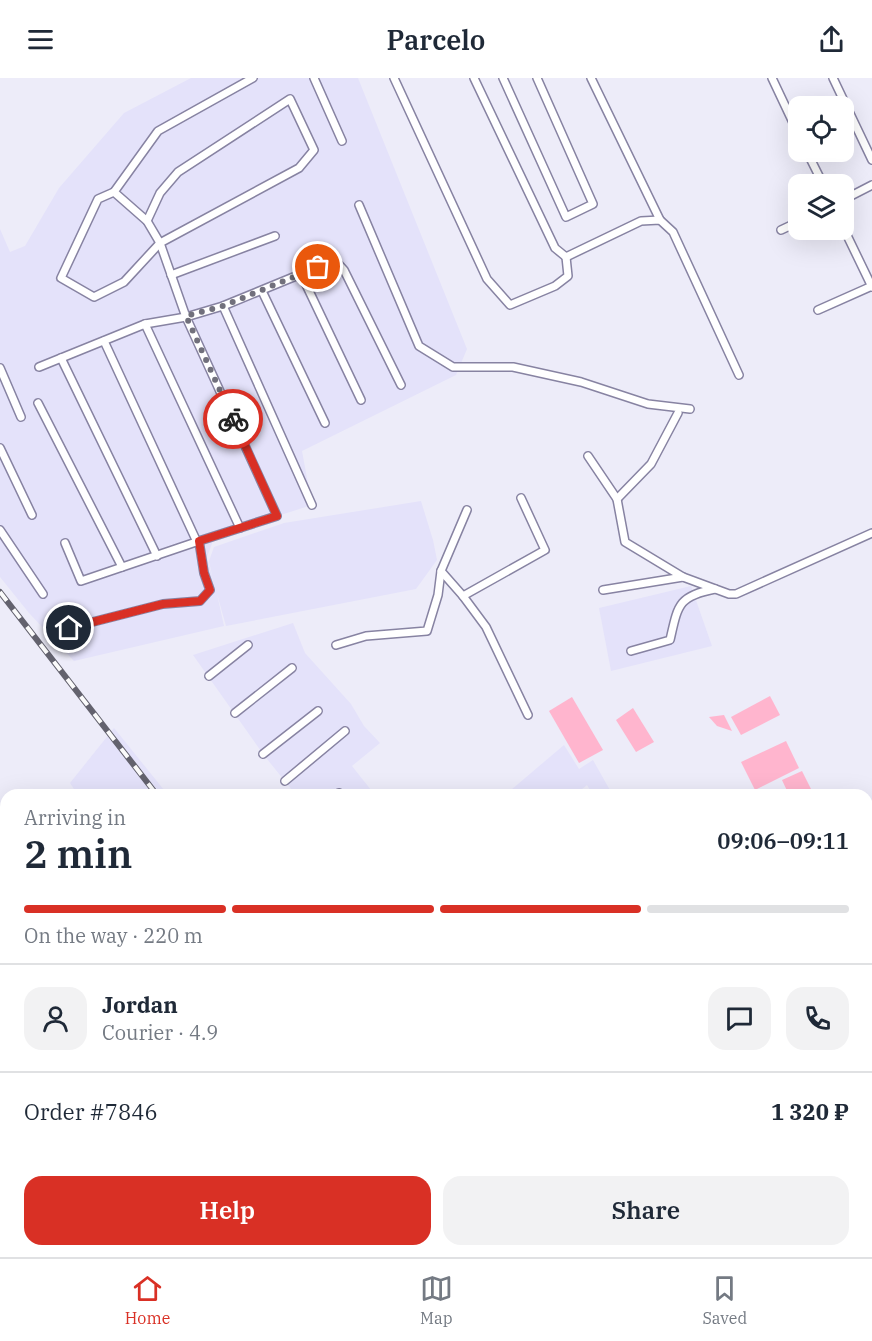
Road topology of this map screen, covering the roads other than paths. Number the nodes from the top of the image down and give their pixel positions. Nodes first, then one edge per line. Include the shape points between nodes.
1 (253, 78) edge
2 (314, 78) edge
3 (394, 78) edge
4 (474, 78) edge
5 (503, 78) edge
6 (537, 78) edge
7 (591, 78) edge
8 (772, 78) edge
9 (833, 78) edge
10 (788, 112) edge
11 (342, 141) dead end
12 (872, 160) edge
13 (872, 185) edge
14 (114, 192) junction
15 (854, 194) edge
16 (359, 205) dead end
17 (660, 220) junction
18 (147, 221) junction
19 (788, 227) edge
20 (781, 230) dead end
21 (275, 236) dead end
22 (850, 240) edge
23 (160, 243) junction
24 (566, 257) junction
25 (869, 273) edge
26 (301, 274) junction
27 (171, 275) junction
28 (872, 286) edge
29 (262, 291) junction
30 (223, 306) junction
31 (818, 310) dead end
32 (186, 316) junction
33 (145, 324) junction
34 (104, 341) junction
35 (62, 358) junction
36 (39, 367) dead end
37 (0, 368) edge
38 (739, 375) dead end
39 (400, 385) dead end
40 (361, 400) dead end
41 (38, 403) dead end
42 (690, 409) dead end
43 (678, 413) dead end
44 (21, 417) dead end
45 (325, 423) dead end
46 (0, 448) edge
47 (588, 456) dead end
48 (521, 498) dead end
49 (617, 499) junction
50 (312, 505) dead end
51 (467, 510) dead end
52 (32, 515) dead end
53 (240, 528) junction
54 (0, 530) edge
55 (872, 532) edge
56 (198, 541) junction
57 (65, 543) dead end
58 (157, 556) junction
59 (122, 567) junction
60 (441, 571) junction
61 (682, 577) junction
62 (716, 589) junction
63 (603, 590) dead end
64 (43, 594) dead end
65 (463, 596) junction
66 (69, 628) dead end
67 (248, 645) dead end
68 (336, 645) dead end
69 (631, 651) dead end
70 (292, 668) dead end
71 (209, 676) dead end
72 (318, 711) dead end
73 (235, 713) dead end
74 (528, 715) dead end
75 (345, 731) dead end
76 (264, 754) dead end
77 (285, 781) dead end

1 - 14 lane via 158,131
2 - 11 lane
3 - 24 lane via 487,279 510,305 555,286 568,276
4 - 24 lane via 555,248
5 - 6 lane via 566,217 593,204
7 - 17 lane
8 - 10 lane
9 - 12 lane
13 - 15 lane
14 - 18 lane
14 - 23 lane via 98,199 61,278 94,297 124,282
16 - 42 lane via 419,346 453,367 513,367 581,382 648,404
17 - 24 lane via 641,221
17 - 38 lane via 673,232
18 - 23 lane
18 - 23 lane via 160,193 178,172 290,99 314,150 299,168
19 - 20 lane
21 - 27 lane
22 - 25 lane
23 - 27 lane
25 - 28 lane
26 - 29 lane
26 - 39 lane via 335,260 344,270
26 - 40 lane
27 - 32 lane
28 - 31 lane
29 - 30 lane
29 - 45 lane
30 - 32 lane
30 - 50 lane
32 - 33 lane
32 - 53 lane via 277,516
33 - 34 lane
33 - 53 lane
34 - 35 lane
34 - 56 lane
35 - 36 lane
35 - 58 lane
37 - 44 lane
41 - 59 lane
43 - 49 lane via 651,464
46 - 52 lane
47 - 49 lane
48 - 65 lane via 545,550
49 - 61 lane via 625,542
51 - 60 lane
53 - 56 lane
54 - 64 lane
55 - 62 lane via 736,594
56 - 58 lane
56 - 66 lane via 210,590 200,601 163,604
57 - 59 lane via 81,581
58 - 59 lane
60 - 65 lane
60 - 68 lane via 427,631 366,636
61 - 62 lane
61 - 63 lane
62 - 69 lane via 694,593 683,601 670,640
65 - 74 lane via 486,627
67 - 71 lane
70 - 73 lane
72 - 76 lane
75 - 77 lane

